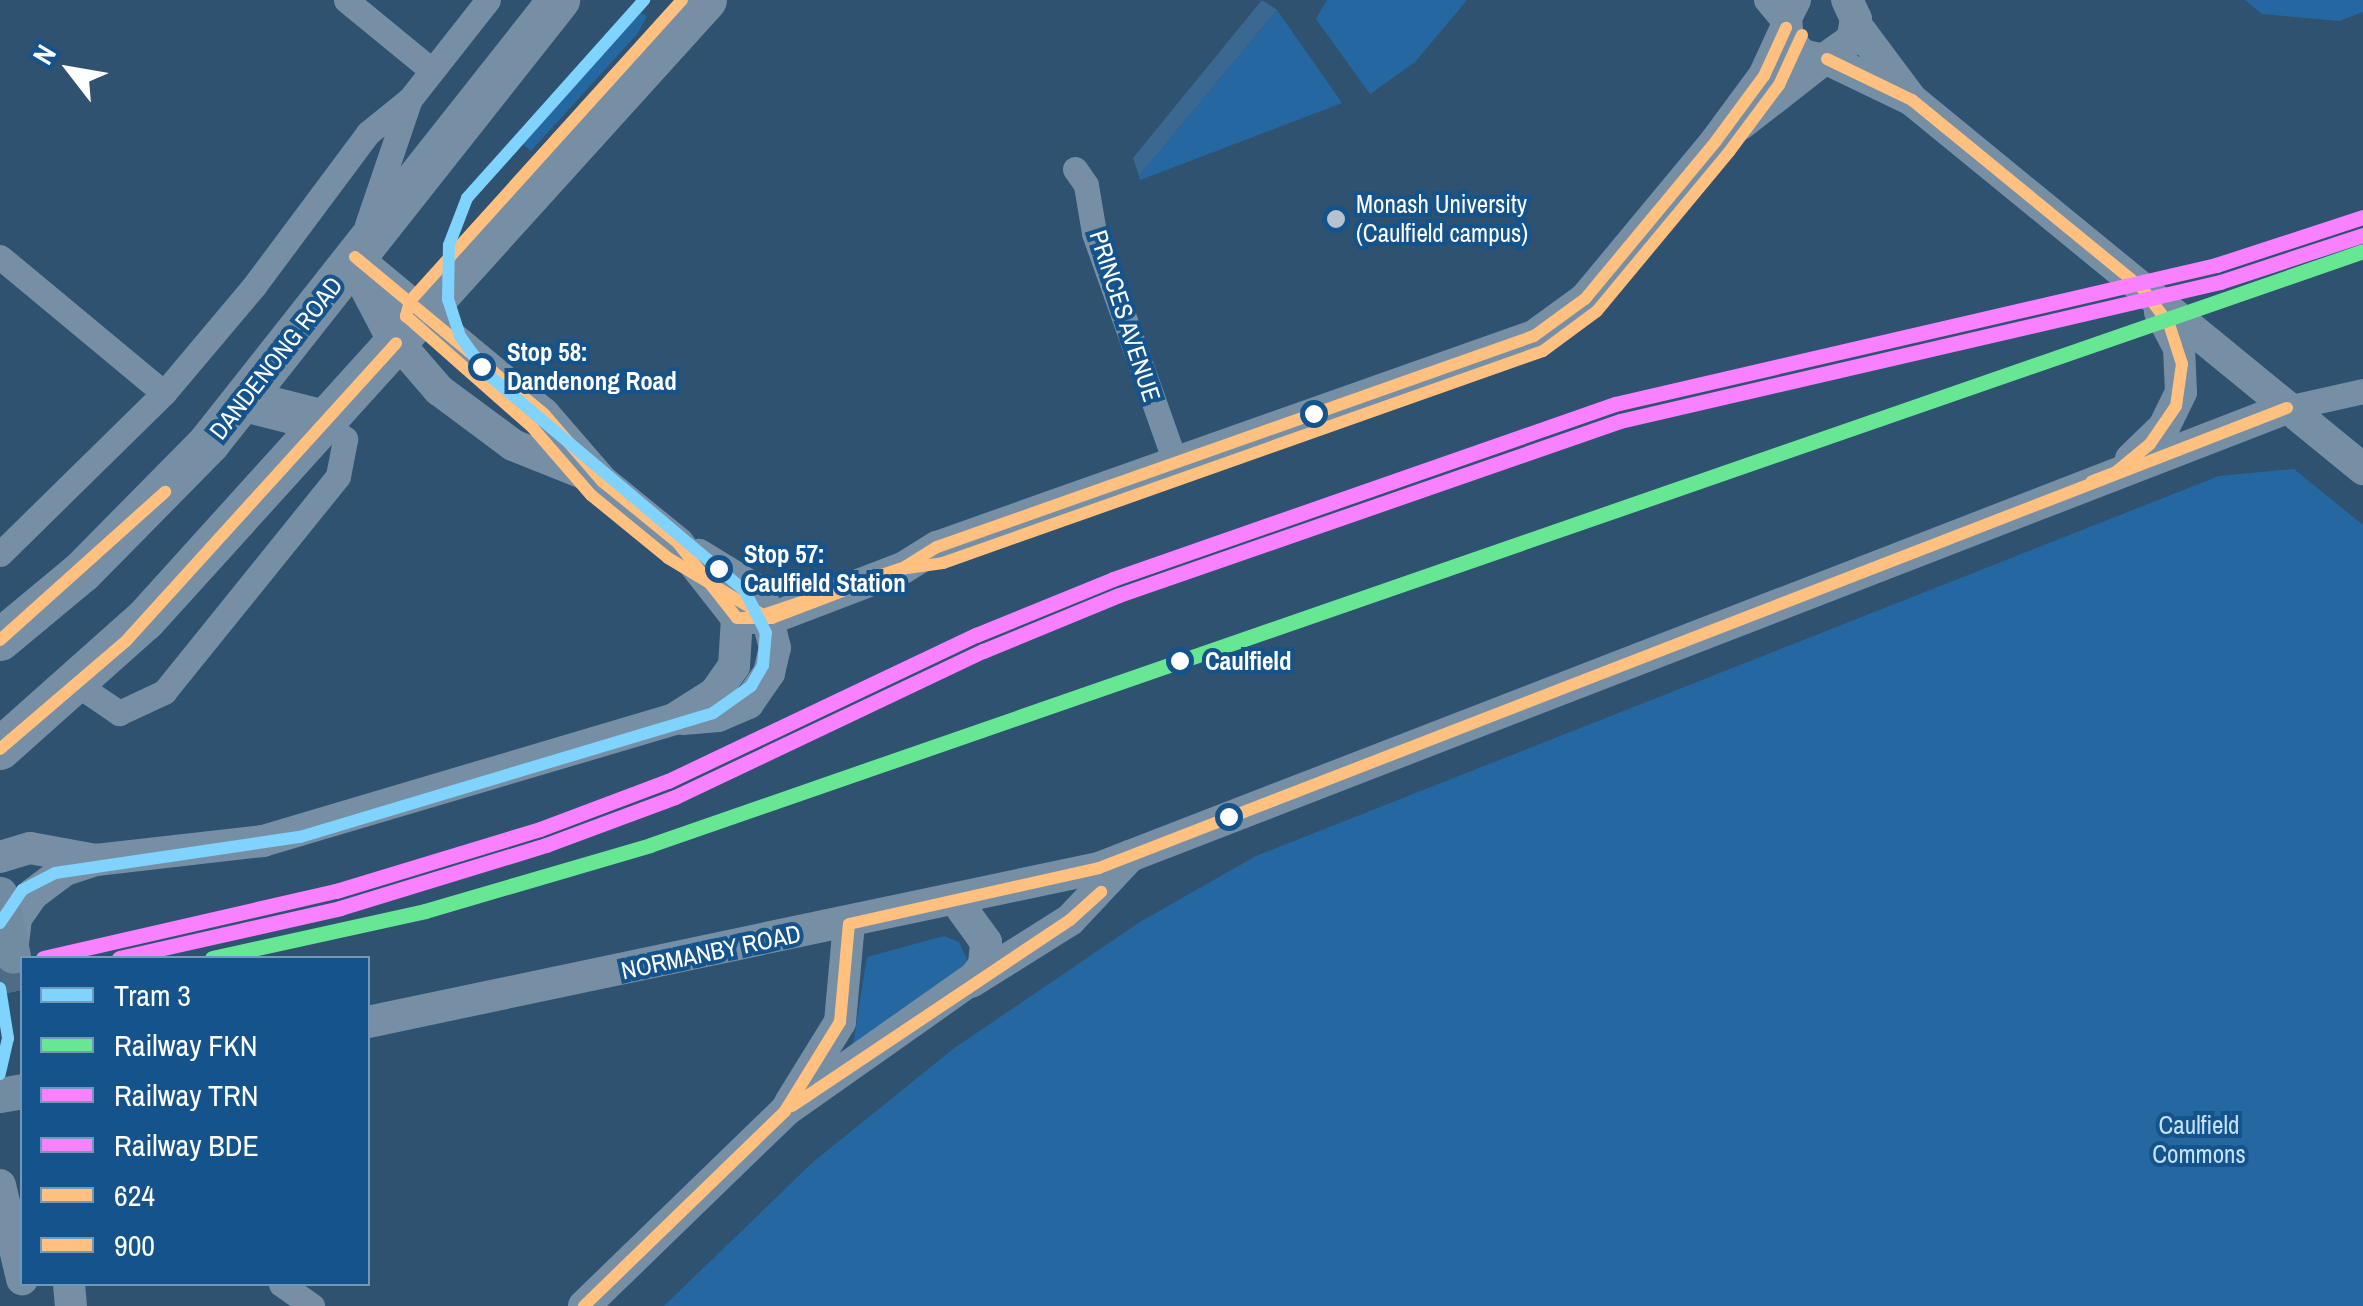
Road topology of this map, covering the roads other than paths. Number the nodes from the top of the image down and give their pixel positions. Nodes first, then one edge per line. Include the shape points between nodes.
1 (346, 0) edge
2 (506, 0) edge
3 (559, 0) edge
4 (706, 0) edge
5 (482, 6) edge
6 (1856, 11) edge
7 (1783, 13) edge
8 (1825, 59) junction
9 (430, 69) junction
10 (410, 99) junction
11 (1912, 100) junction
12 (1716, 141) junction
13 (1075, 169) dead end
14 (0, 257) edge
15 (355, 258) junction
16 (2142, 288) junction
17 (410, 328) junction
18 (2363, 391) edge
19 (164, 392) junction
20 (245, 401) junction
21 (2287, 408) junction
22 (324, 422) junction
23 (1176, 465) junction
24 (2363, 469) edge
25 (2116, 472) junction
26 (602, 481) junction
27 (678, 543) junction
28 (0, 554) edge
29 (768, 608) junction
30 (738, 618) junction
31 (0, 640) edge
32 (78, 685) junction
33 (674, 719) junction
34 (0, 749) edge
35 (1130, 856) junction
36 (0, 858) edge
37 (96, 860) junction
38 (0, 894) edge
39 (957, 902) junction
40 (849, 924) junction
41 (12, 954) joint
42 (968, 984) junction
43 (370, 1022) edge
44 (785, 1111) junction
45 (0, 1185) edge
46 (20, 1268) edge
47 (284, 1286) edge
48 (312, 1306) edge
49 (584, 1306) edge

1 - 9 street
2 - 5 street
3 - 15 highway, DANDENONG ROAD
4 - 17 highway
5 - 9 street
6 - 8 street via 1848,47
6 - 11 street
7 - 8 street via 1798,51
7 - 12 street via 1764,76
8 - 11 street
8 - 12 street
9 - 10 street
10 - 15 street
10 - 19 street via 373,127 254,286
11 - 16 street
12 - 23 street via 1585,298 1534,336
13 - 23 street, PRINCES AVENUE via 1086,184 1094,233
14 - 19 street
15 - 17 street
15 - 20 highway, DANDENONG ROAD
16 - 21 street
16 - 25 street via 2176,338 2181,392 2164,427
17 - 22 highway
17 - 26 street via 544,414
17 - 26 street via 498,436
18 - 21 street
19 - 28 street
20 - 22 highway
20 - 31 highway, DANDENONG ROAD via 120,537
21 - 24 street
21 - 25 street, NORMANBY ROAD
22 - 32 highway
22 - 32 street via 345,440 334,482 164,692 119,713
23 - 29 street via 937,547 896,552
25 - 35 street, NORMANBY ROAD
26 - 27 street
27 - 29 street via 749,582
27 - 30 street
29 - 30 street
29 - 33 street via 774,657 755,696 718,716
30 - 33 street via 740,645 726,680
32 - 34 highway
33 - 37 street via 263,841
35 - 39 street, NORMANBY ROAD
35 - 42 street via 1070,920
36 - 37 street via 30,848
37 - 41 street via 65,870 33,894 16,918
38 - 41 main road
39 - 40 street, NORMANBY ROAD
39 - 42 street via 986,945 984,965
40 - 43 street, NORMANBY ROAD
40 - 44 street via 840,1022
42 - 44 street
44 - 49 street via 684,1202
45 - 46 street
47 - 48 street

